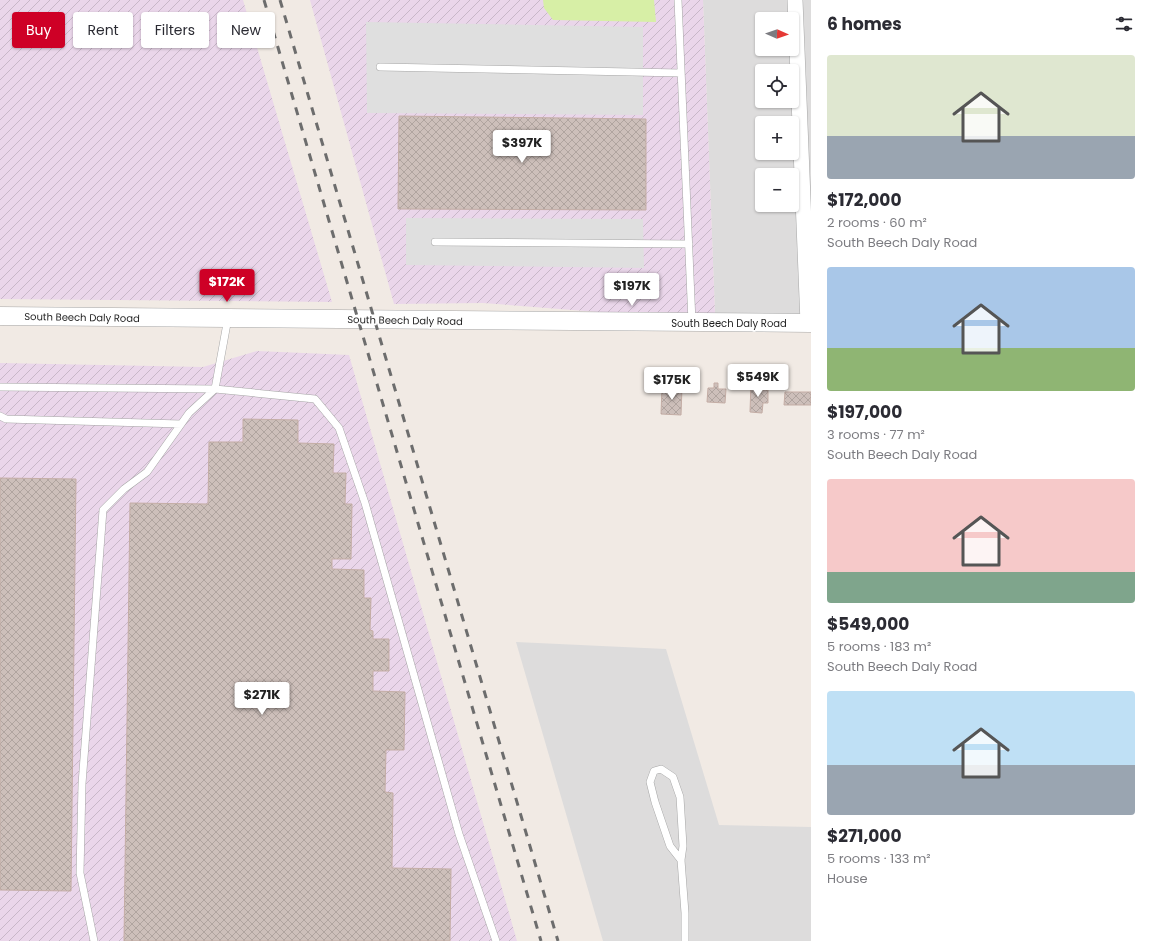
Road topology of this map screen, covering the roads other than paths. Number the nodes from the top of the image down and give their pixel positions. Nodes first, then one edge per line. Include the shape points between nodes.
1 (678, 0) edge
2 (795, 0) edge
3 (380, 67) dead end
4 (681, 73) junction
5 (435, 242) dead end
6 (689, 244) junction
7 (0, 316) edge
8 (228, 318) junction
9 (692, 322) junction
10 (810, 323) edge
11 (0, 387) edge
12 (215, 390) junction
13 (0, 416) edge
14 (181, 424) junction
15 (681, 860) junction
16 (94, 941) edge
17 (496, 941) edge
18 (685, 941) edge

1 - 4 lane
2 - 10 street
3 - 4 lane
4 - 6 lane
5 - 6 lane
6 - 9 lane
7 - 8 street, South Beech Daly Road
8 - 9 street, South Beech Daly Road
8 - 12 lane
9 - 10 street, South Beech Daly Road
11 - 12 lane
12 - 14 lane via 189,413
12 - 17 lane via 315,399 339,428 365,503 459,834
13 - 14 lane via 6,419
14 - 16 lane via 147,472 124,489 103,510 82,784 80,873
15 - 15 lane via 683,846 680,797 673,777 661,769 654,771 650,782 670,846
15 - 18 lane

